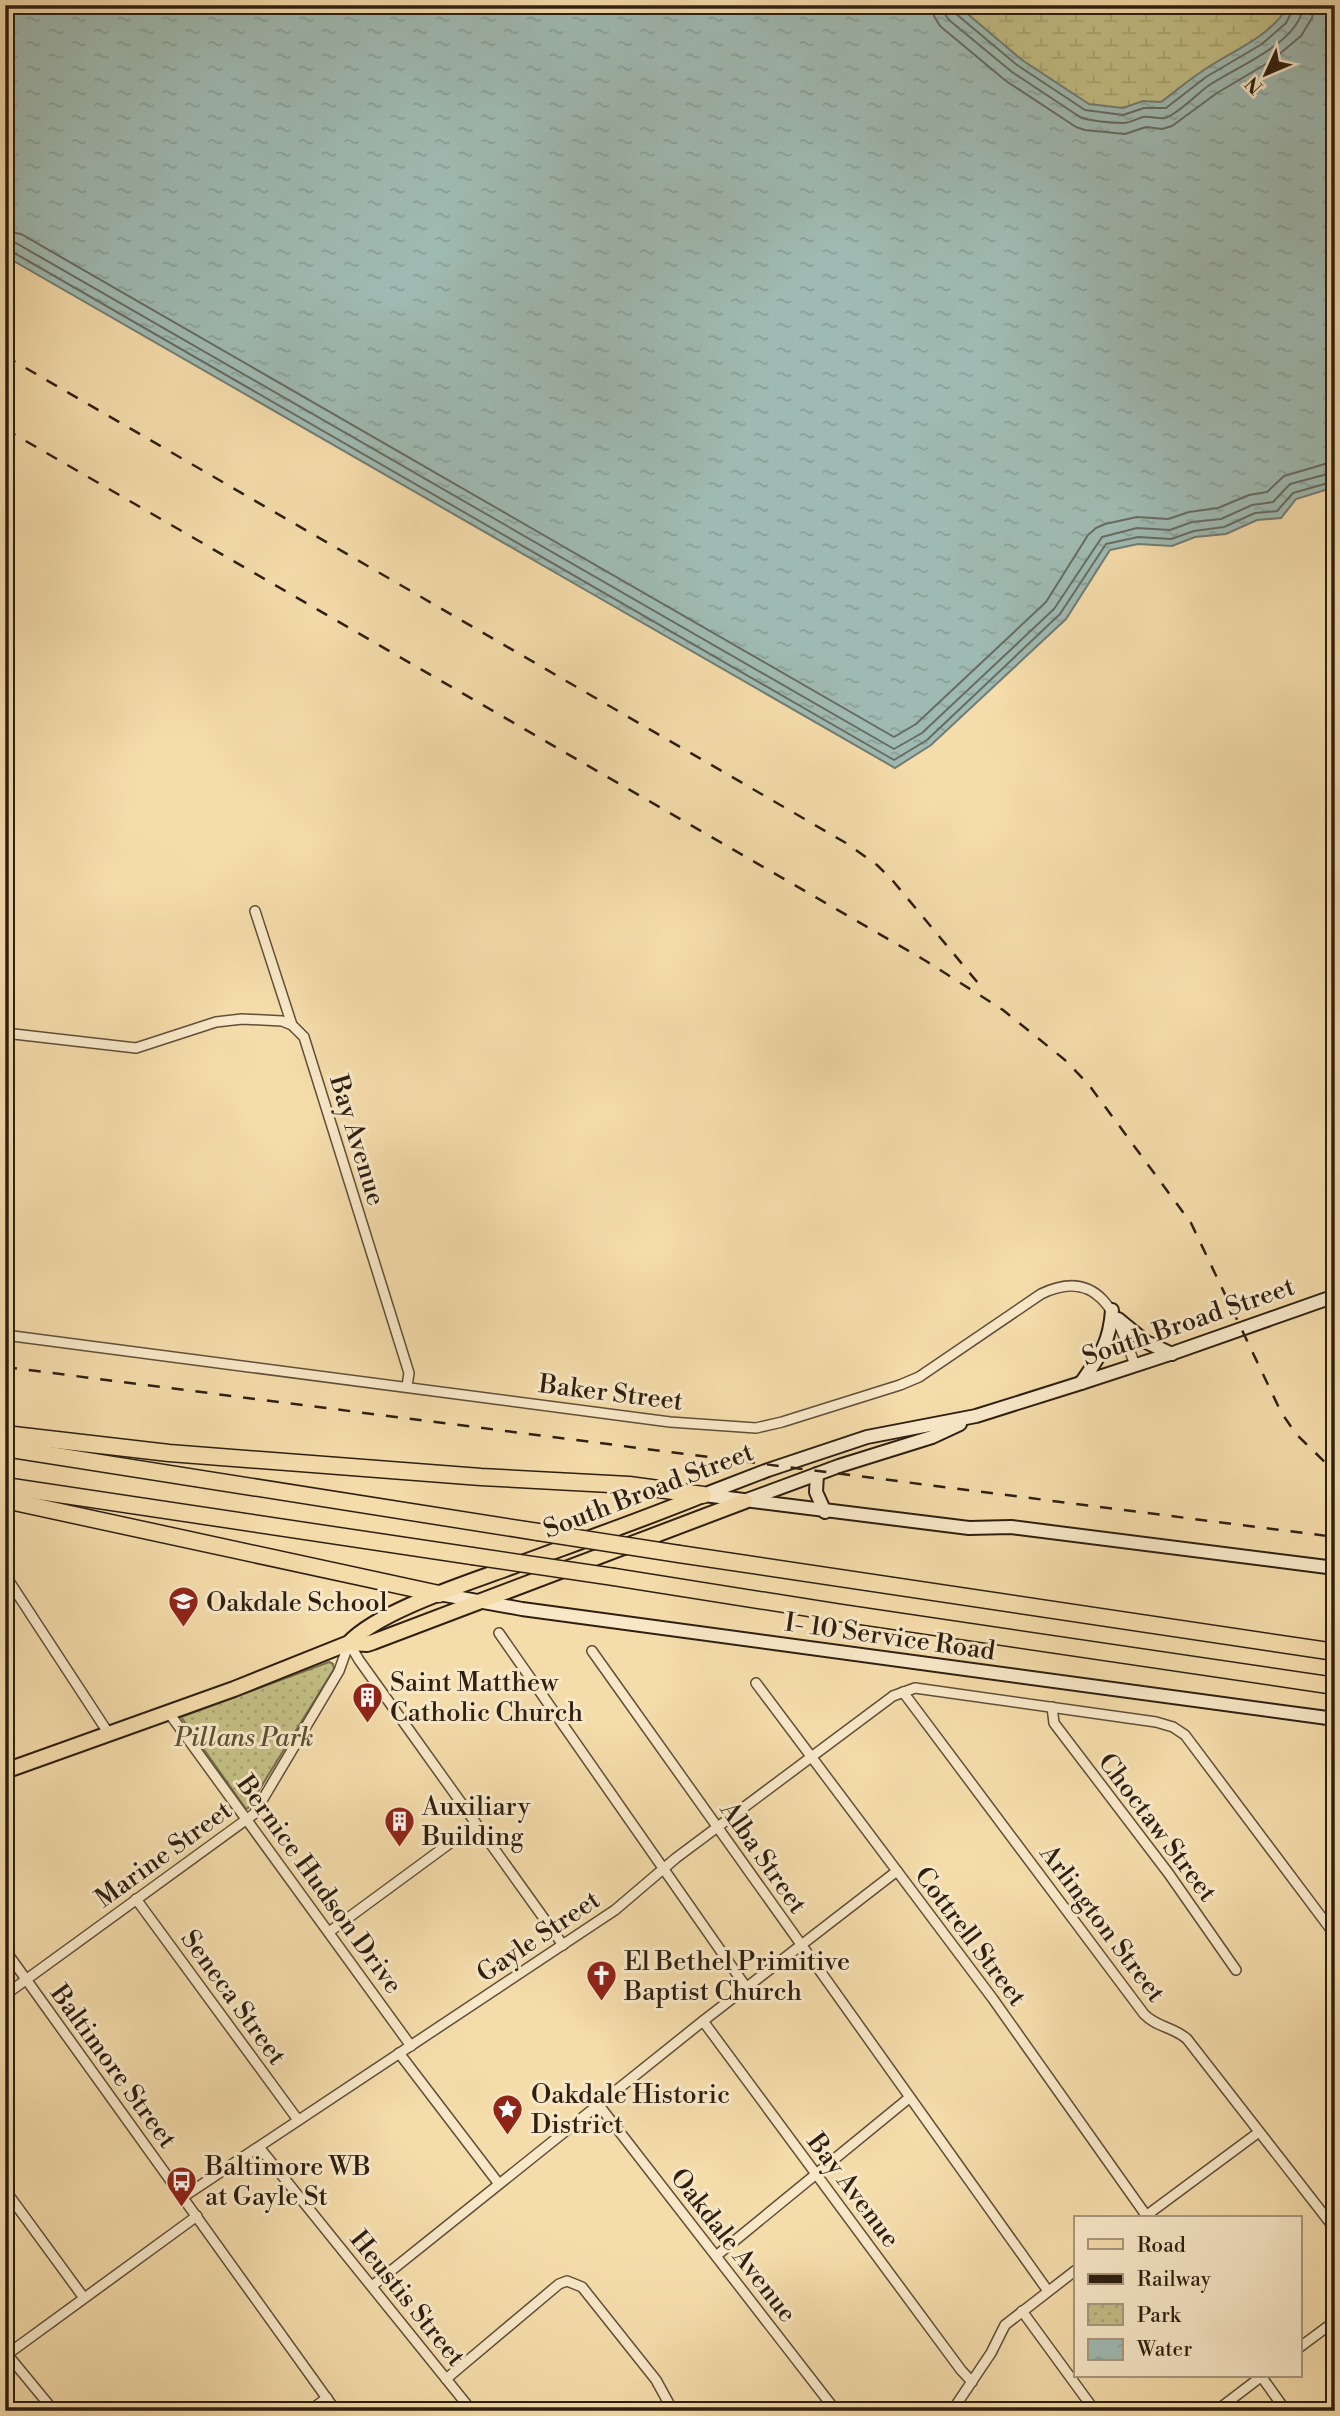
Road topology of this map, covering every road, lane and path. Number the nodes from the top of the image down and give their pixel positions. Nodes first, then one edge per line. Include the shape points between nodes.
1 (255, 911) dead end
2 (292, 1025) junction
3 (5, 1033) edge
4 (1335, 1296) edge
5 (1115, 1314) junction
6 (5, 1335) edge
7 (1172, 1354) junction
8 (1135, 1365) junction
9 (1081, 1384) junction
10 (407, 1386) junction
11 (976, 1416) junction
12 (5, 1434) edge
13 (5, 1448) edge
14 (817, 1474) junction
15 (5, 1486) edge
16 (703, 1495) junction
17 (5, 1500) edge
18 (745, 1501) junction
19 (825, 1512) junction
20 (1335, 1568) edge
21 (5, 1576) edge
22 (439, 1594) junction
23 (478, 1602) junction
24 (499, 1633) dead end
25 (349, 1643) junction
26 (592, 1651) dead end
27 (1335, 1652) edge
28 (756, 1683) dead end
29 (1335, 1686) edge
30 (903, 1692) junction
31 (1052, 1707) junction
32 (169, 1713) junction
33 (1335, 1719) edge
34 (109, 1734) junction
35 (813, 1757) junction
36 (5, 1771) edge
37 (248, 1819) junction
38 (476, 1825) junction
39 (717, 1826) junction
40 (665, 1869) junction
41 (897, 1871) junction
42 (136, 1899) junction
43 (329, 1932) junction
44 (1335, 1935) edge
45 (563, 1945) junction
46 (801, 1945) junction
47 (5, 1950) edge
48 (1236, 1970) dead end
49 (27, 1979) junction
50 (746, 1987) junction
51 (5, 1995) edge
52 (703, 2021) junction
53 (411, 2046) junction
54 (399, 2053) junction
55 (909, 2098) junction
56 (598, 2104) junction
57 (298, 2120) junction
58 (1259, 2132) junction
59 (259, 2147) junction
60 (816, 2174) junction
61 (499, 2184) junction
62 (5, 2190) edge
63 (183, 2197) junction
64 (197, 2216) junction
65 (1145, 2216) edge
66 (1147, 2216) edge
67 (1335, 2229) edge
68 (716, 2256) junction
69 (1074, 2272) edge
70 (372, 2286) junction
71 (1048, 2291) junction
72 (84, 2298) junction
73 (1022, 2311) junction
74 (1335, 2321) edge
75 (1302, 2346) edge
76 (6, 2355) edge
77 (1258, 2378) edge
78 (1262, 2378) edge
79 (446, 2379) junction
80 (972, 2382) junction
81 (327, 2398) junction
82 (54, 2411) edge
83 (309, 2411) edge
84 (336, 2411) edge
85 (472, 2411) edge
86 (673, 2411) edge
87 (836, 2411) edge
88 (952, 2411) edge
89 (1095, 2411) edge
90 (1216, 2411) edge
91 (1286, 2411) edge

1 - 2 street, Bay Avenue
2 - 3 street via 242,1019 216,1022 136,1048
2 - 10 street, Bay Avenue via 304,1037 409,1373
4 - 7 main road, South Broad Street
5 - 7 main road via 1146,1342
5 - 8 street, Baker Street
5 - 9 main road via 1106,1346
5 - 10 street, Baker Street via 1084,1287 1057,1286 919,1377 757,1428 670,1422
6 - 10 street, Baker Street
7 - 8 main road, South Broad Street
8 - 9 main road, South Broad Street
9 - 11 main road, South Broad Street
11 - 14 main road, South Broad Street via 932,1437
11 - 16 main road, South Broad Street via 867,1437
12 - 16 highway via 169,1453 629,1485
13 - 27 highway, bridge
14 - 18 main road, South Broad Street
14 - 19 main road via 816,1492
15 - 29 highway, bridge
16 - 18 main road
16 - 22 main road, South Broad Street
17 - 22 highway
18 - 19 main road
18 - 23 main road, South Broad Street
19 - 20 main road via 969,1528 1011,1527
21 - 34 street
22 - 23 main road, I- 10 Service Road
22 - 25 main road, South Broad Street via 380,1620
23 - 25 main road, South Broad Street via 373,1642
23 - 33 main road, I- 10 Service Road
24 - 40 street
25 - 32 main road, South Broad Street
25 - 37 street, Marine Street via 340,1671
25 - 38 street
26 - 39 street, Alba Street
28 - 35 street, Cottrell Street
30 - 31 street via 929,1689
30 - 35 street, Gayle Street
30 - 58 street, Arlington Street via 1144,2014 1152,2023 1187,2039
31 - 44 street via 1157,1722 1185,1735
31 - 48 street, Choctaw Street via 1054,1723
32 - 34 main road, South Broad Street
32 - 37 street, Bernice Hudson Drive
34 - 36 main road, South Broad Street
35 - 39 street, Gayle Street
35 - 41 street, Cottrell Street
37 - 42 street, Marine Street
37 - 43 street, Bernice Hudson Drive
38 - 43 street
38 - 45 street
39 - 40 street, Gayle Street
39 - 46 street, Alba Street
40 - 45 street, Gayle Street
40 - 50 street
41 - 46 street
41 - 65 street, Cottrell Street
42 - 49 street, Marine Street
42 - 57 street, Seneca Street
43 - 53 street, Bernice Hudson Drive
45 - 53 street, Gayle Street
46 - 50 street
46 - 55 street, Alba Street
47 - 49 street, Baltimore Street
49 - 51 street, Marine Street
49 - 63 street, Baltimore Street
50 - 52 street
52 - 56 street
52 - 60 street, Bay Avenue
53 - 54 street, Gayle Street
54 - 57 street, Gayle Street
54 - 61 street
55 - 60 street
55 - 71 street, Alba Street
56 - 61 street
56 - 68 street, Oakdale Avenue
57 - 59 street, Gayle Street
58 - 66 street
58 - 67 street, Arlington Street
59 - 63 street, Gayle Street
59 - 70 street, Heustis Street
60 - 68 street
60 - 80 street, Bay Avenue
61 - 70 street
62 - 72 street
63 - 64 street, Baltimore Street
64 - 72 street
64 - 81 street, Baltimore Street
68 - 87 street, Oakdale Avenue
69 - 71 street
70 - 79 street, Heustis Street
71 - 73 street
72 - 76 street
73 - 80 street via 1005,2325
73 - 89 street
74 - 75 street
76 - 82 street
77 - 90 street
78 - 91 street
79 - 85 street, Heustis Street
79 - 86 street via 567,2281 582,2287 656,2380
80 - 88 street
81 - 83 street
81 - 84 street, Baltimore Street

